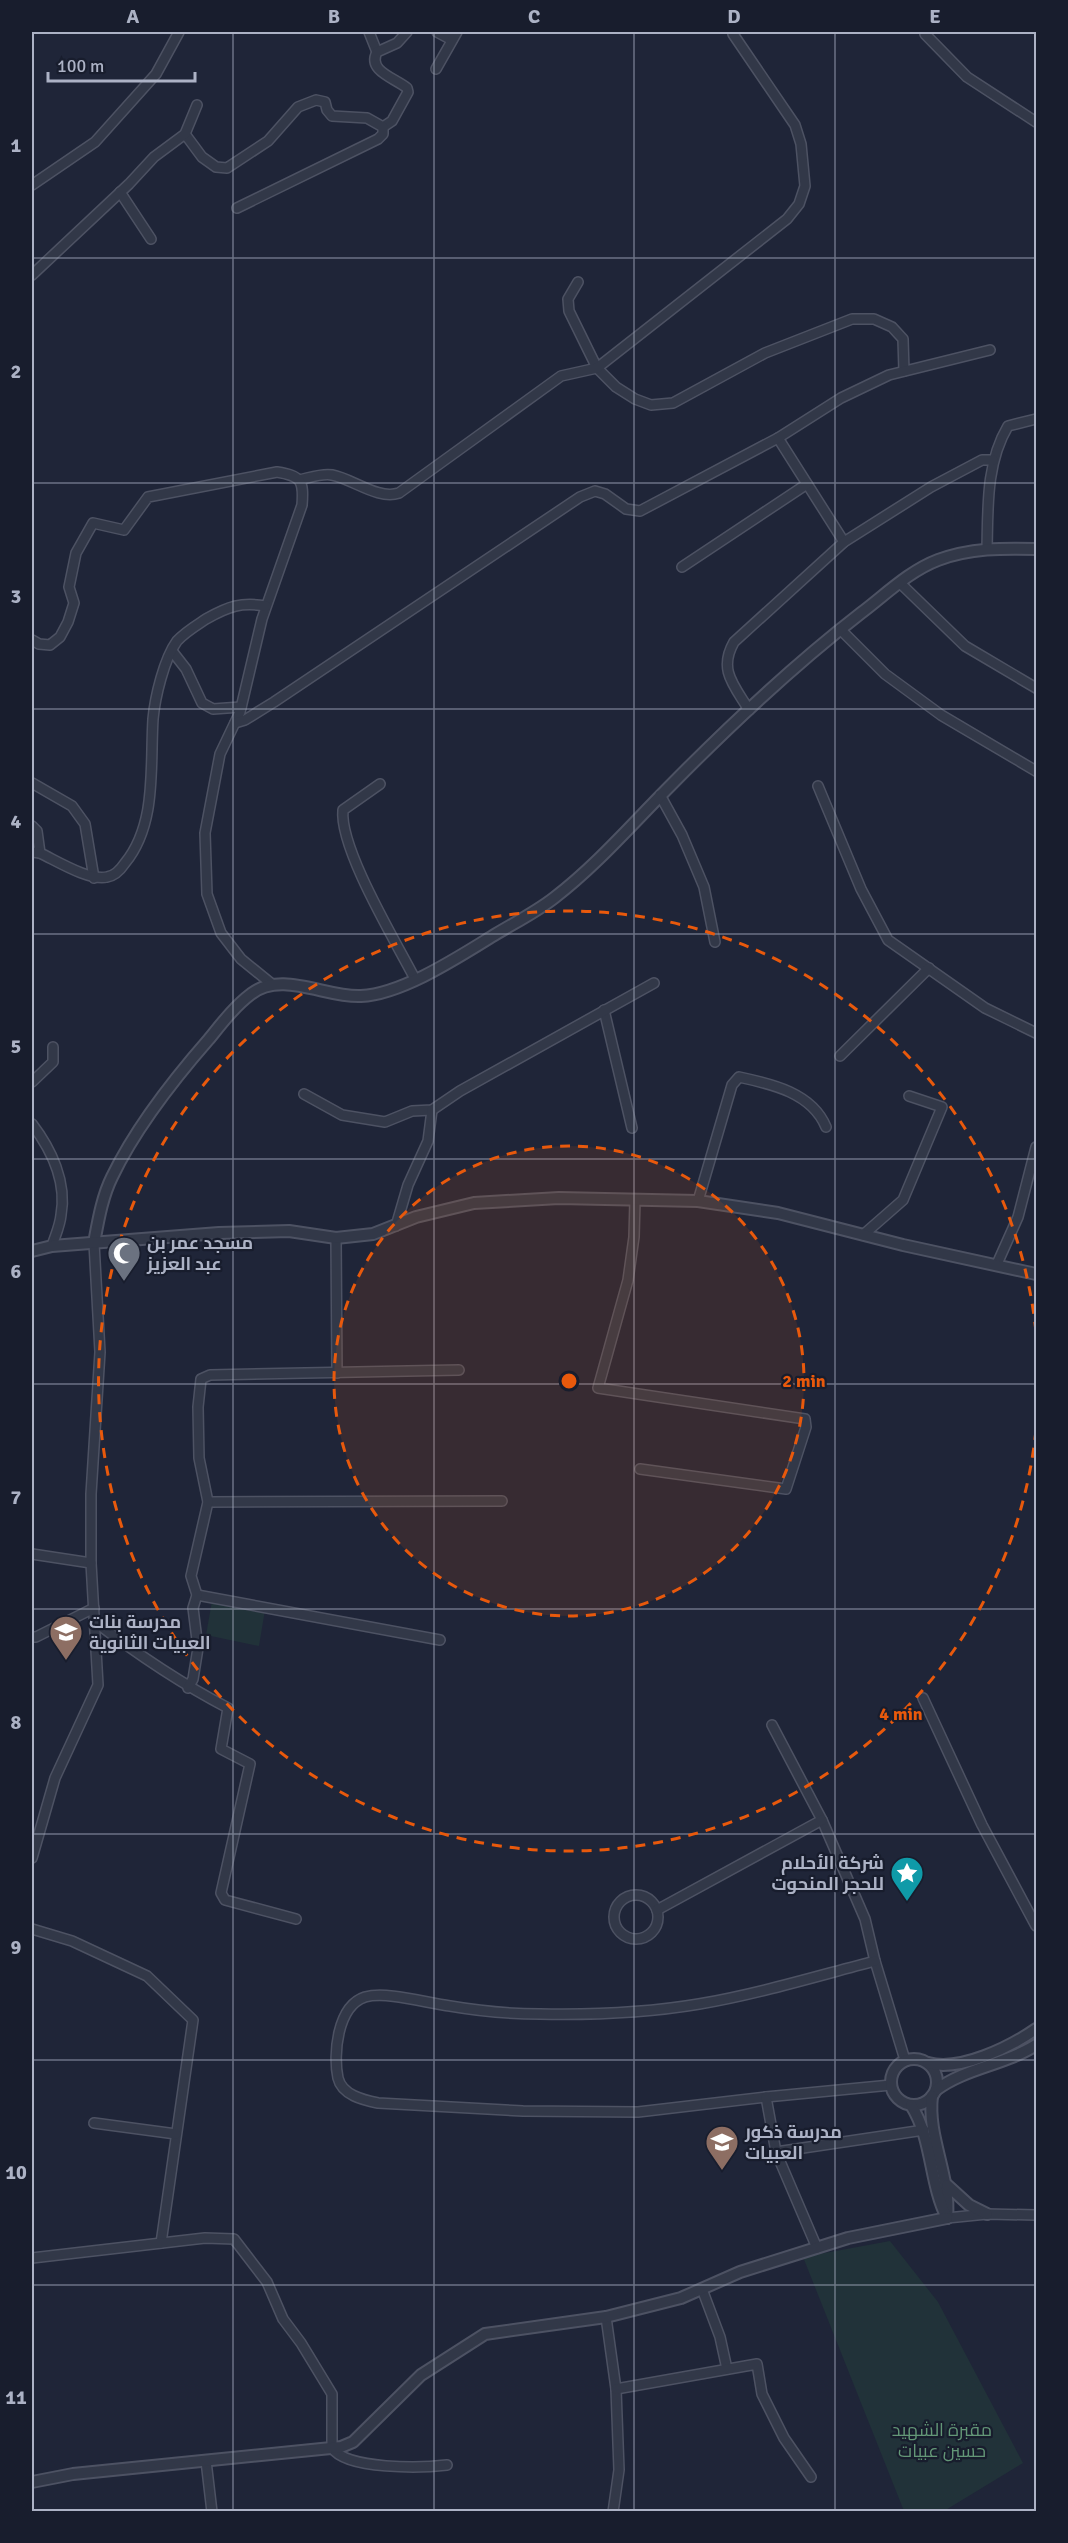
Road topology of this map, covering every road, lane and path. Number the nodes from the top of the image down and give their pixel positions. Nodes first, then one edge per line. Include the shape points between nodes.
1 (179, 32) edge
2 (369, 32) edge
3 (407, 32) edge
4 (437, 32) edge
5 (733, 34) dead end
6 (925, 34) dead end
7 (455, 36) edge
8 (377, 51) junction
9 (436, 69) dead end
10 (197, 105) dead end
11 (1036, 122) edge
12 (383, 127) junction
13 (185, 134) junction
14 (32, 185) edge
15 (120, 192) junction
16 (237, 208) dead end
17 (151, 239) dead end
18 (32, 275) edge
19 (578, 282) dead end
20 (990, 350) dead end
21 (597, 368) junction
22 (904, 371) junction
23 (1036, 419) edge
24 (778, 438) junction
25 (993, 460) junction
26 (299, 480) junction
27 (807, 484) junction
28 (844, 542) junction
29 (987, 549) junction
30 (1036, 549) edge
31 (682, 567) dead end
32 (900, 583) junction
33 (266, 606) junction
34 (840, 629) junction
35 (32, 640) edge
36 (172, 651) junction
37 (1036, 688) edge
38 (241, 707) junction
39 (748, 710) junction
40 (235, 723) junction
41 (1036, 771) edge
42 (32, 783) edge
43 (380, 784) dead end
44 (818, 786) dead end
45 (660, 795) junction
46 (32, 826) edge
47 (36, 853) edge
48 (93, 878) junction
49 (715, 942) dead end
50 (929, 968) junction
51 (415, 979) junction
52 (654, 983) dead end
53 (273, 985) junction
54 (604, 1010) junction
55 (1036, 1033) edge
56 (53, 1047) dead end
57 (840, 1056) dead end
58 (32, 1082) edge
59 (304, 1094) dead end
60 (909, 1096) dead end
61 (432, 1110) junction
62 (32, 1124) edge
63 (826, 1127) dead end
64 (632, 1128) dead end
65 (42, 1138) junction
66 (32, 1142) edge
67 (1036, 1147) edge
68 (635, 1200) junction
69 (698, 1201) junction
70 (396, 1226) junction
71 (863, 1235) junction
72 (336, 1238) junction
73 (94, 1243) junction
74 (52, 1246) junction
75 (32, 1251) edge
76 (997, 1264) junction
77 (1036, 1274) edge
78 (459, 1370) dead end
79 (337, 1373) junction
80 (640, 1469) dead end
81 (502, 1501) dead end
82 (208, 1502) junction
83 (32, 1554) edge
84 (91, 1563) junction
85 (197, 1595) junction
86 (94, 1608) junction
87 (94, 1621) junction
88 (32, 1637) edge
89 (440, 1640) dead end
90 (188, 1688) junction
91 (923, 1698) dead end
92 (772, 1725) dead end
93 (822, 1820) junction
94 (32, 1858) edge
95 (657, 1910) junction
96 (296, 1919) dead end
97 (1036, 1926) edge
98 (32, 1929) edge
99 (875, 1961) junction
100 (1036, 2030) edge
101 (1036, 2045) edge
102 (905, 2060) junction
103 (927, 2062) junction
104 (891, 2085) junction
105 (934, 2093) junction
106 (766, 2097) junction
107 (911, 2105) junction
108 (94, 2123) dead end
109 (924, 2130) junction
110 (176, 2134) junction
111 (776, 2152) junction
112 (946, 2184) junction
113 (987, 2214) junction
114 (1036, 2215) edge
115 (947, 2218) junction
116 (161, 2243) junction
117 (817, 2248) junction
118 (32, 2258) edge
119 (702, 2289) junction
120 (606, 2317) junction
121 (727, 2369) junction
122 (616, 2388) junction
123 (332, 2448) junction
124 (206, 2461) junction
125 (447, 2465) dead end
126 (811, 2477) dead end
127 (32, 2482) edge
128 (212, 2511) edge
129 (613, 2511) edge

1 - 14 street via 156,74 95,142
2 - 8 street
3 - 8 street via 397,43
4 - 7 street
5 - 21 street via 795,125 805,186 799,204 787,219
6 - 11 street via 968,77
7 - 9 street
8 - 12 street via 374,58 379,71 407,88 408,93 392,121
10 - 13 street
12 - 13 street via 367,118 332,116 325,102 316,100 298,107 268,141 227,168 216,167 202,157
12 - 16 street via 378,139
13 - 15 street via 154,157
15 - 17 street
15 - 18 street
19 - 21 street via 568,298 569,311
20 - 22 street
21 - 22 street via 635,399 651,405 673,404 765,353 852,319 874,319 892,327 903,339
21 - 26 street via 561,376 399,493 391,496 329,474
22 - 24 street via 841,398
23 - 25 street via 1008,426
24 - 27 street
24 - 40 street via 640,511 626,509 595,491 580,497 274,702
25 - 28 street via 982,460 931,487
25 - 29 street
26 - 33 street via 304,488 302,505
26 - 35 street via 292,474 277,472 168,492 148,497 124,530 93,523 76,553 69,587 74,603 60,637 50,645
27 - 28 street
27 - 31 street
28 - 39 street via 734,642 726,655 726,669
29 - 30 street
29 - 32 street via 938,560
32 - 34 street
32 - 37 street via 965,646
33 - 36 street via 245,602 217,613 192,628
33 - 38 street
34 - 39 street
34 - 41 street via 885,674 941,715
36 - 38 street via 186,669 202,704 213,709
36 - 48 street via 160,681 153,718 142,839 121,868 109,877
38 - 40 street
39 - 45 street
40 - 53 street via 220,754 205,833 207,894 220,933 241,959
42 - 48 street via 72,806 85,824
43 - 51 street via 343,810 342,820 360,873
44 - 50 street via 861,890 888,940
45 - 49 street via 704,887
45 - 51 street via 572,884 544,906
46 - 47 street via 37,831
47 - 48 street
50 - 55 street via 985,1008
50 - 57 street
51 - 53 street via 362,996
52 - 54 street
53 - 73 street via 254,991 234,1010 157,1103 111,1178
54 - 61 street
54 - 64 street
56 - 58 street via 52,1062
59 - 61 street via 342,1116 385,1122 412,1111
60 - 71 street via 942,1107 903,1200
61 - 70 street via 428,1141 408,1185
62 - 65 street
63 - 69 street via 819,1111 789,1091 739,1077 732,1085
65 - 66 street
65 - 74 street via 61,1187 62,1214
67 - 76 street via 1018,1217
68 - 69 street
68 - 70 street via 559,1198 474,1203
68 - 80 street via 628,1280 598,1388 805,1419 806,1427 786,1489
69 - 71 street via 778,1213
70 - 72 street via 373,1234
71 - 76 street
72 - 73 street via 289,1231
72 - 79 street
73 - 74 street
73 - 84 street via 100,1361 91,1494
74 - 75 street
76 - 77 street
78 - 79 street
79 - 82 street via 210,1375 201,1379 199,1458
81 - 82 street
82 - 85 street via 191,1576
83 - 84 street
84 - 86 street
85 - 89 street
85 - 90 street via 192,1608 198,1648
86 - 87 street
86 - 88 street
87 - 90 street
87 - 94 street via 98,1685 55,1778
90 - 96 street via 228,1708 221,1749 250,1764 221,1893 225,1900
91 - 97 street via 982,1825
92 - 93 street
93 - 95 street
93 - 99 street via 865,1919
95 - 95 street via 649,1898 628,1896 617,1906 617,1927 627,1937 642,1938 657,1924
98 - 110 street via 72,1941 147,1976 193,2020
99 - 102 street
99 - 106 street via 700,2004 633,2013 538,2014 454,2007 382,1995 363,1998 349,2009 337,2045 340,2083 355,2096 378,2103 638,2112
100 - 103 street via 978,2058 941,2065
101 - 105 street via 1001,2063 953,2079
102 - 103 street
102 - 104 street via 894,2071
103 - 105 street via 936,2075
104 - 106 street
104 - 107 street via 898,2099
105 - 107 street via 926,2102
105 - 112 street via 931,2120
106 - 111 street
107 - 109 street
108 - 110 street
109 - 111 street
109 - 115 street via 939,2202
110 - 116 street
111 - 117 street
112 - 113 street via 969,2205
112 - 115 street
113 - 114 street
113 - 115 street
115 - 117 street
116 - 118 street
116 - 123 street via 234,2239 257,2266 283,2319 332,2394
117 - 119 street via 740,2272
119 - 120 street
119 - 121 street
120 - 122 street
120 - 123 street via 485,2334 422,2375 353,2442
121 - 122 street
121 - 126 street via 757,2364 762,2394 784,2438
122 - 129 street via 618,2470
123 - 124 street
123 - 125 street via 337,2454 371,2465
124 - 127 street via 73,2474
124 - 128 street

